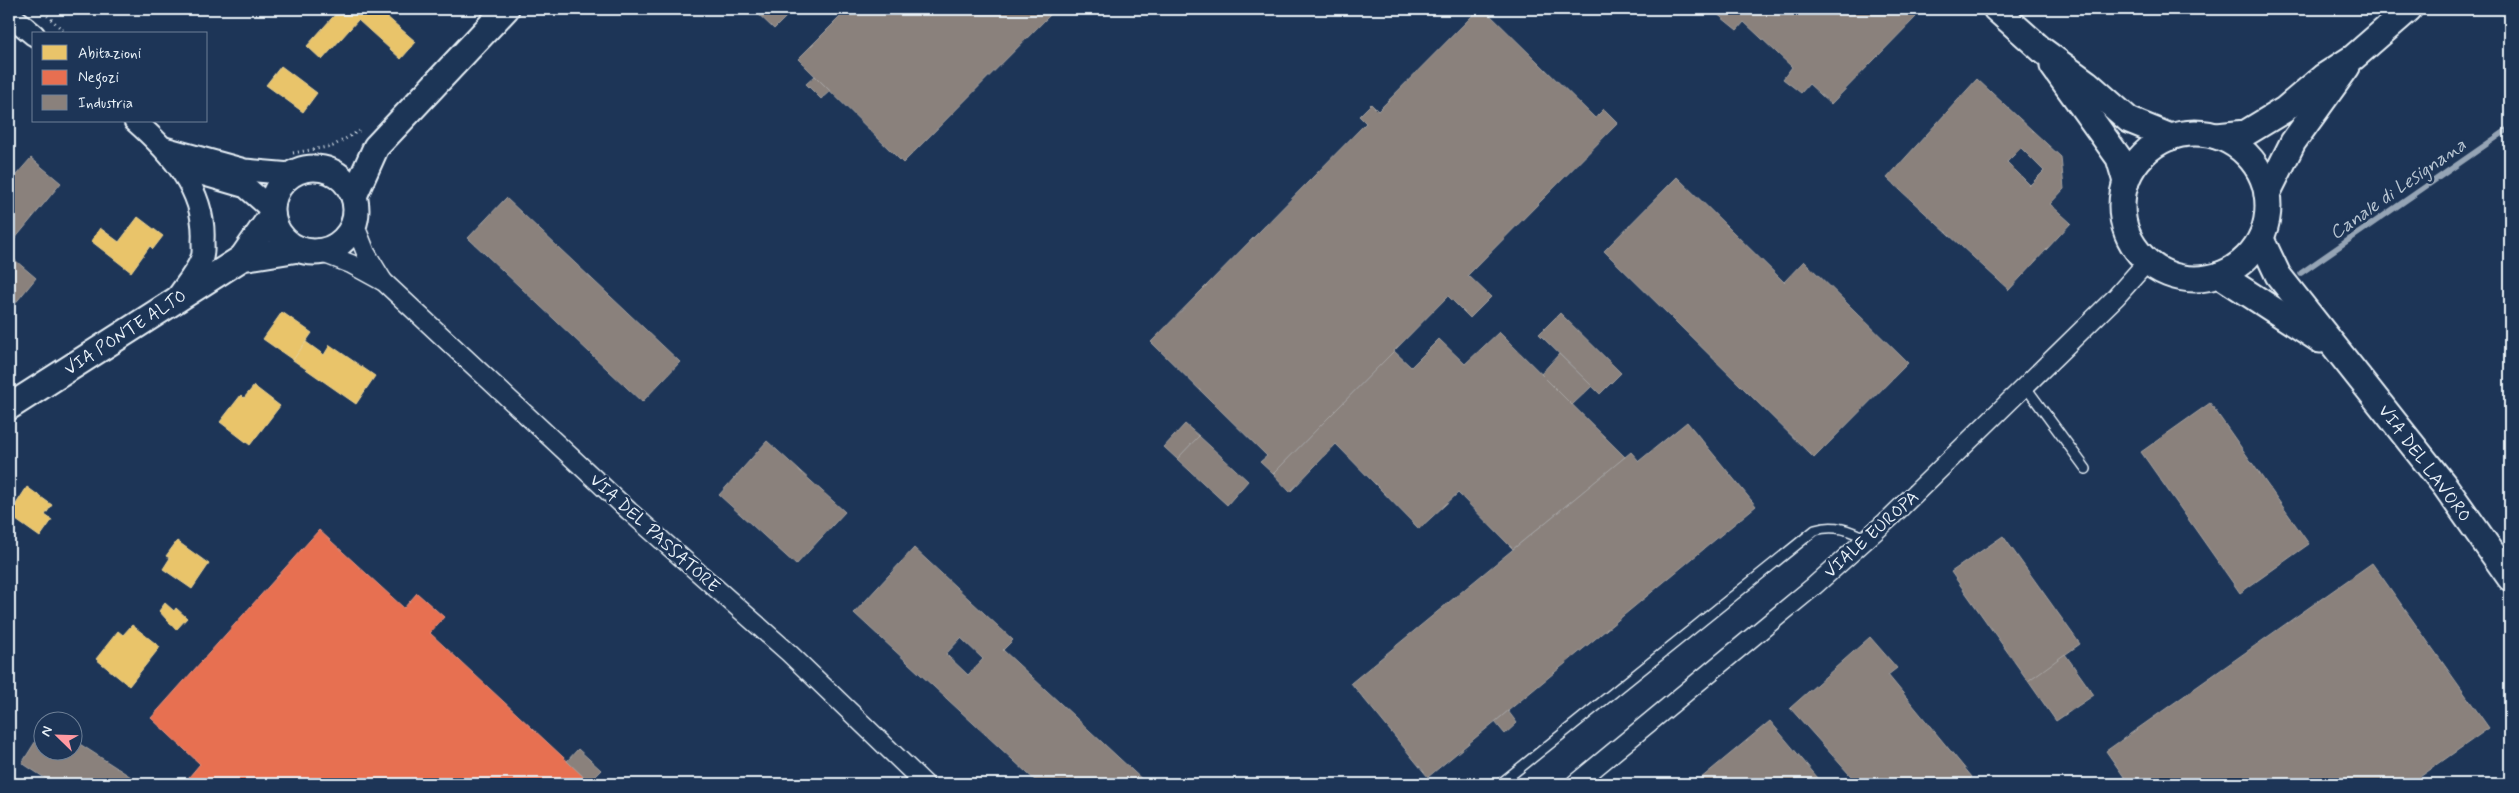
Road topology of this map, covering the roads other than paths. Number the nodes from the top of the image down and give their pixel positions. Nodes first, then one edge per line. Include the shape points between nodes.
1 (506, 9) edge
2 (1996, 9) edge
3 (2409, 9) edge
4 (9, 14) edge
5 (32, 33) edge
6 (2042, 50) junction
7 (2354, 57) junction
8 (136, 122) edge
9 (370, 136) junction
10 (2217, 136) junction
11 (2171, 137) junction
12 (165, 148) junction
13 (288, 164) junction
14 (182, 168) junction
15 (329, 170) junction
16 (2126, 182) junction
17 (2267, 194) junction
18 (354, 196) junction
19 (272, 212) junction
20 (354, 223) junction
21 (2261, 239) junction
22 (309, 250) junction
23 (242, 258) junction
24 (2147, 262) junction
25 (2220, 275) junction
26 (384, 282) junction
27 (176, 299) junction
28 (2336, 351) junction
29 (2025, 386) junction
30 (9, 407) edge
31 (2086, 469) dead end
32 (1867, 539) junction
33 (2510, 578) edge
34 (925, 784) edge
35 (1500, 784) edge
36 (1575, 784) edge

1 - 9 main road
2 - 6 main road
3 - 7 main road
4 - 5 street
6 - 11 main road via 2129,120
6 - 16 main road via 2119,158
7 - 10 main road via 2264,124 2246,133
7 - 17 main road via 2293,142
8 - 12 street
9 - 15 main road
9 - 18 main road
10 - 11 main road via 2194,133
10 - 17 main road via 2250,158 2261,174
11 - 16 main road via 2144,155
12 - 13 street via 245,170
12 - 14 street
13 - 15 main road
13 - 19 main road, VIA PONTE ALTO via 277,189
14 - 19 street via 246,187
14 - 27 street via 198,200 204,230 202,259
15 - 18 main road via 344,180
16 - 24 main road via 2122,199 2127,233
17 - 21 main road via 2268,217
18 - 20 main road
19 - 22 main road via 280,236
19 - 23 main road, VIA PONTE ALTO
20 - 22 main road, VIA PONTE ALTO via 337,245
20 - 26 street, VIA DEL PASSATORE via 366,254
21 - 25 main road via 2237,267
21 - 28 main road, VIA DEL LAVORO via 2278,275
22 - 23 main road, VIA PONTE ALTO
22 - 26 street, VIA DEL PASSATORE via 351,264
23 - 27 main road, VIA PONTE ALTO
24 - 25 main road via 2182,278
24 - 29 street, VIALE EUROPA
25 - 28 main road, VIA DEL LAVORO
26 - 34 street, VIA DEL PASSATORE via 629,511 789,653
27 - 30 main road, VIA PONTE ALTO
28 - 33 main road, VIA DEL LAVORO via 2409,440
29 - 31 lane
29 - 32 street, VIALE EUROPA
32 - 35 lane via 1841,528 1815,530
32 - 36 street, VIALE EUROPA

